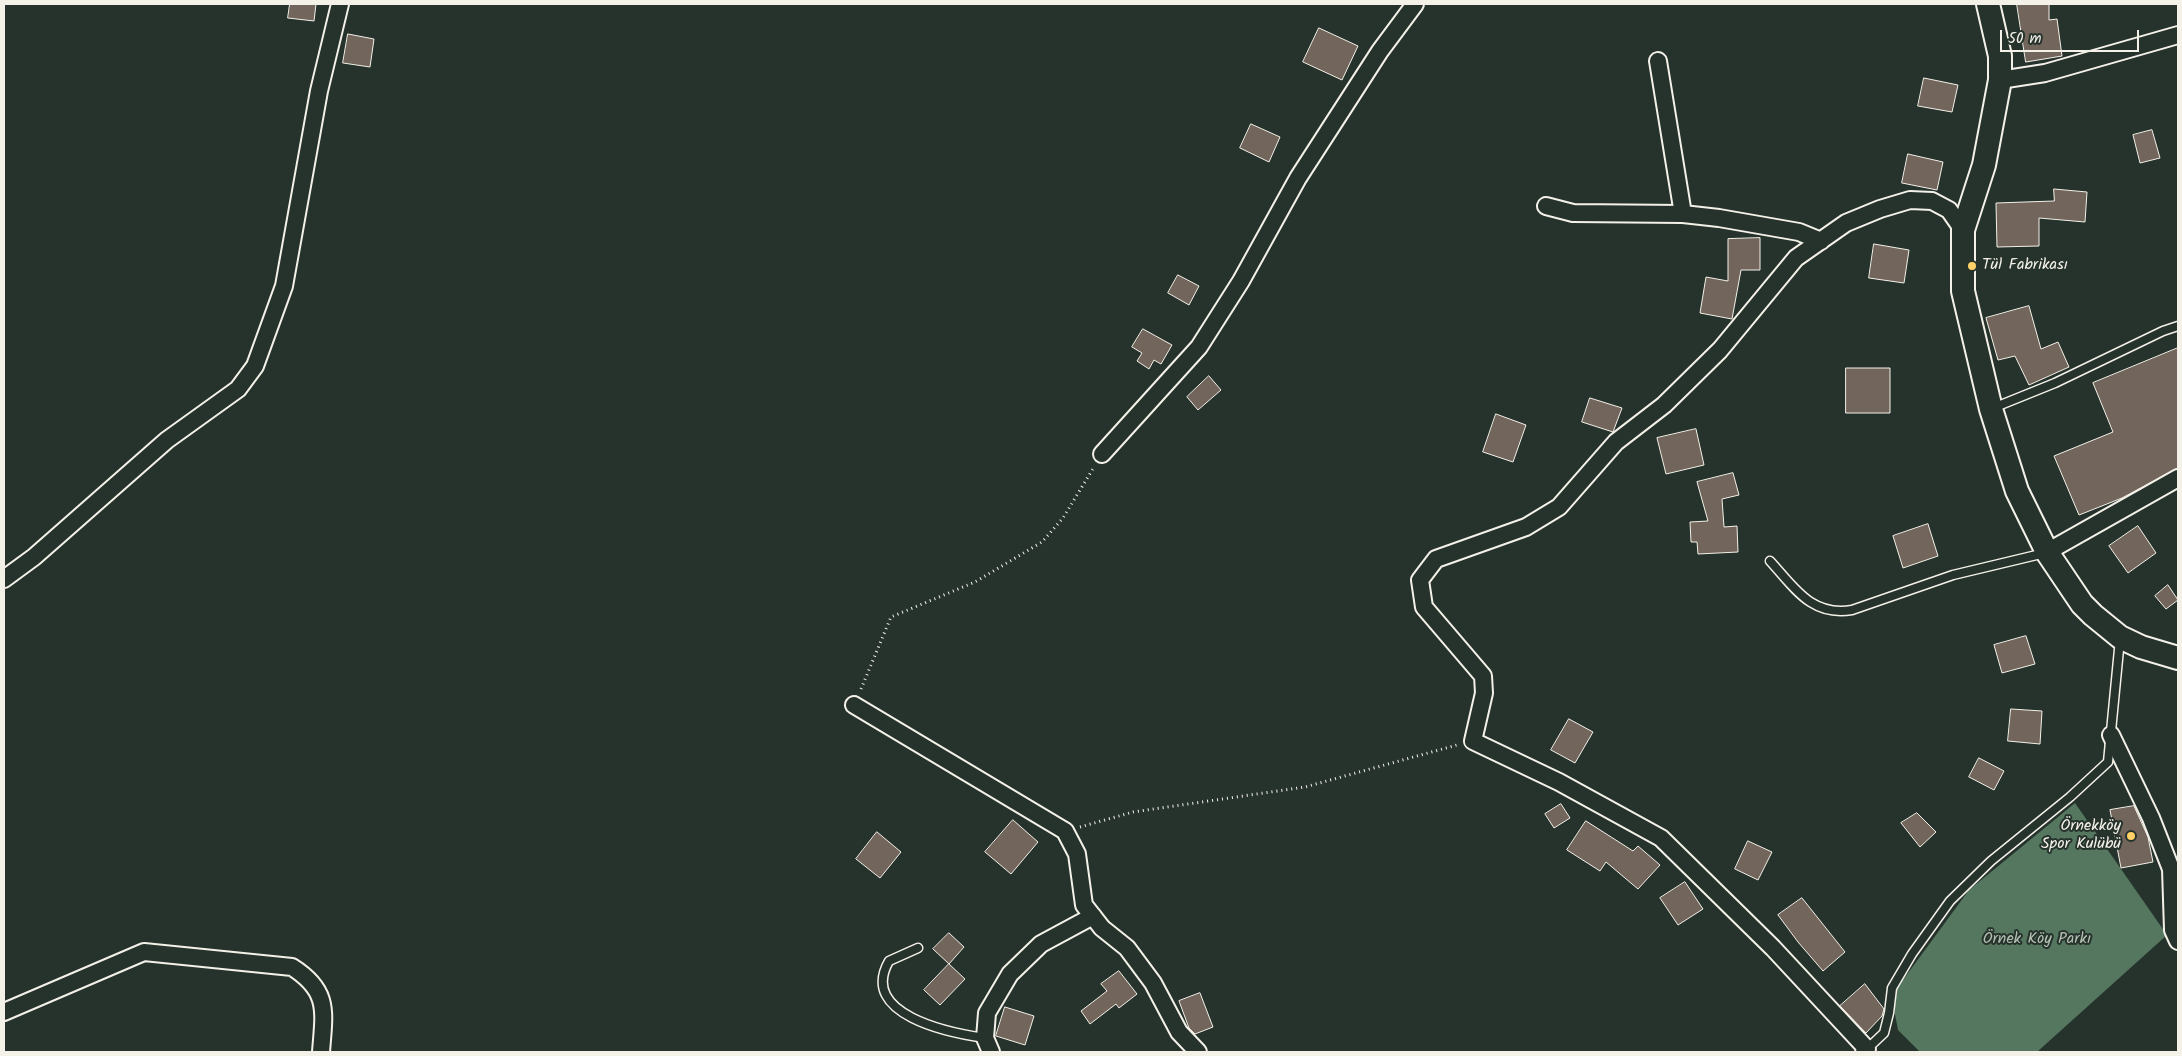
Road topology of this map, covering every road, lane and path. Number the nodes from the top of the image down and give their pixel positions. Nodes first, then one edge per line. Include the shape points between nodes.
1 (340, 4) edge
2 (1415, 4) edge
3 (1988, 4) edge
4 (2178, 35) edge
5 (1658, 61) dead end
6 (2000, 80) junction
7 (1546, 206) dead end
8 (1683, 214) junction
9 (1963, 230) junction
10 (1821, 241) junction
11 (2178, 326) edge
12 (1991, 408) junction
13 (1102, 454) joint
14 (2178, 478) edge
15 (2047, 552) junction
16 (1770, 561) dead end
17 (4, 579) edge
18 (2120, 637) junction
19 (2178, 658) edge
20 (854, 705) joint
21 (2111, 735) junction
22 (1473, 741) junction
23 (1065, 831) junction
24 (1093, 916) junction
25 (2178, 941) edge
26 (918, 948) dead end
27 (4, 1012) edge
28 (988, 1045) edge
29 (1865, 1051) edge
30 (321, 1052) edge
31 (1198, 1052) edge

1 - 17 street via 319,91 284,286 255,366 238,389 167,440 34,557
2 - 13 street via 1380,51 1298,178 1242,282 1199,347
3 - 6 main road via 2000,56
4 - 6 street via 2045,72
5 - 8 street
6 - 9 main road via 1984,164
7 - 8 street via 1573,213
8 - 10 street via 1799,232
9 - 10 street via 1949,210 1932,201 1910,200 1846,223
9 - 12 main road via 1963,291
10 - 22 street via 1796,258 1720,350 1664,405 1616,442 1559,507 1526,527 1436,559 1420,580 1424,607 1483,676 1484,693
11 - 12 lane via 2055,383
12 - 15 main road via 2017,491
13 - 20 path via 1063,518 1042,542 975,582 891,617
14 - 15 street
15 - 16 lane via 1953,575 1852,610 1835,612 1809,603
15 - 18 main road via 2082,604
18 - 19 main road
18 - 21 lane
20 - 23 street
21 - 25 street via 2151,818 2171,869 2173,930
21 - 29 lane via 2108,762 1991,861 1950,901 1892,988 1884,1033
22 - 23 path via 1306,787 1133,812
22 - 29 street via 1559,782 1661,838 1773,948
23 - 24 street via 1077,854 1084,905
24 - 28 street via 1041,944 1010,974 987,1014
24 - 31 street via 1126,948 1153,983 1179,1032
26 - 28 lane via 889,961 882,980 888,997 902,1012 917,1021
27 - 30 street via 144,952 292,967 307,976 322,996

